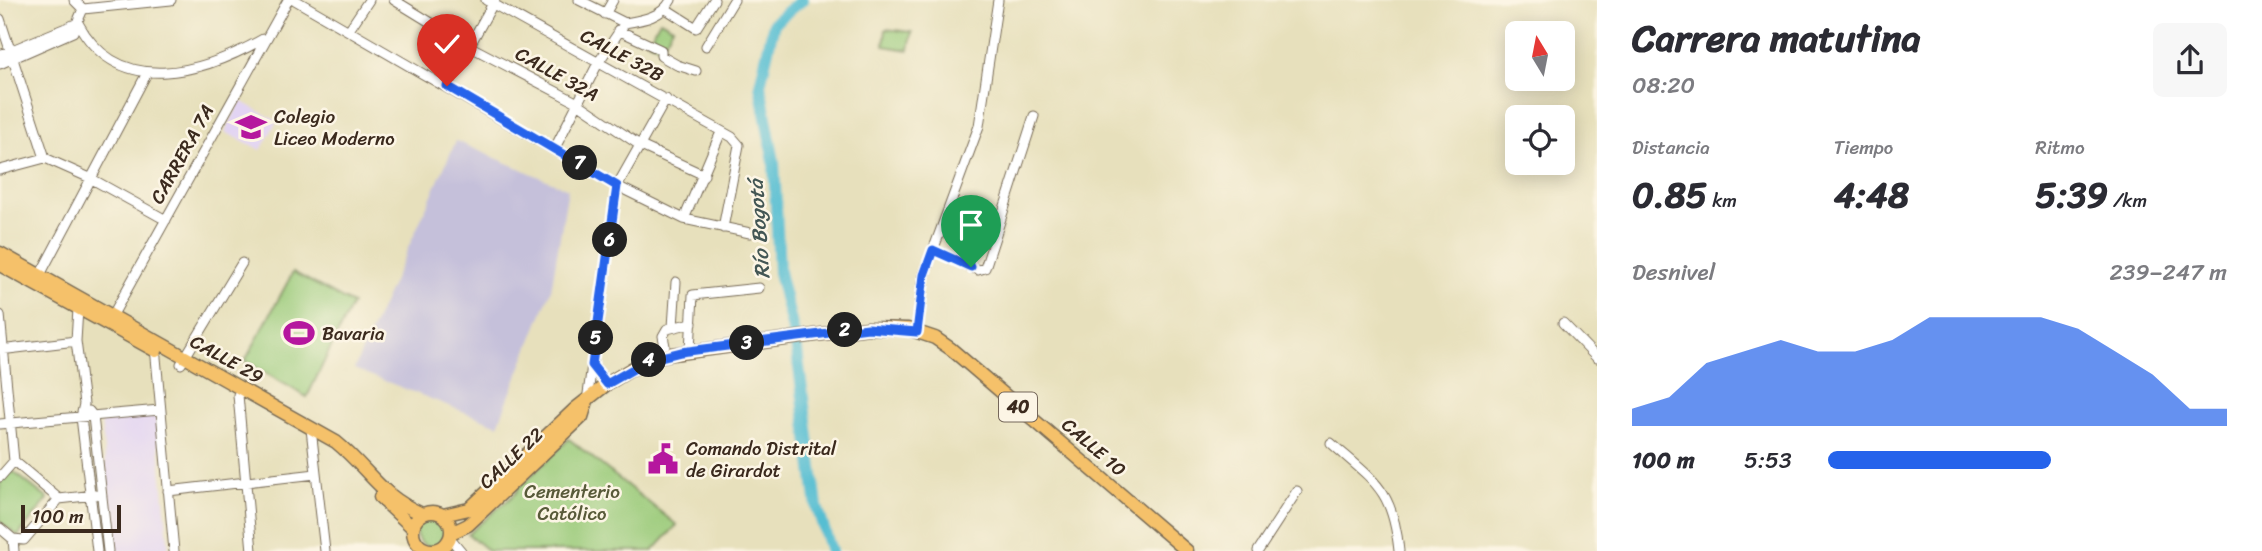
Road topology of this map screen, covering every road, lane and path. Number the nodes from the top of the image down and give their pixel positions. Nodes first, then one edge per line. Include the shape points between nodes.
1 (171, 0) edge
2 (288, 0) edge
3 (295, 0) edge
4 (369, 0) edge
5 (394, 0) edge
6 (579, 0) edge
7 (613, 0) edge
8 (671, 0) edge
9 (714, 0) edge
10 (734, 0) edge
11 (998, 0) edge
12 (491, 1) edge
13 (78, 3) edge
14 (666, 9) junction
15 (605, 14) junction
16 (0, 19) edge
17 (78, 23) junction
18 (622, 27) junction
19 (349, 30) junction
20 (264, 39) junction
21 (470, 46) junction
22 (706, 46) dead end
23 (0, 55) edge
24 (12, 55) junction
25 (598, 63) junction
26 (0, 64) edge
27 (696, 71) dead end
28 (147, 73) junction
29 (447, 86) junction
30 (666, 99) junction
31 (576, 102) junction
32 (1034, 116) dead end
33 (721, 132) junction
34 (641, 146) junction
35 (555, 148) junction
36 (45, 158) junction
37 (0, 170) edge
38 (704, 176) junction
39 (90, 178) junction
40 (617, 186) junction
41 (684, 219) junction
42 (166, 220) junction
43 (723, 228) junction
44 (750, 233) dead end
45 (933, 250) junction
46 (0, 253) edge
47 (242, 263) dead end
48 (0, 265) edge
49 (40, 275) junction
50 (676, 282) dead end
51 (759, 288) dead end
52 (78, 309) junction
53 (0, 315) edge
54 (110, 320) junction
55 (692, 323) junction
56 (1563, 323) dead end
57 (673, 327) junction
58 (917, 332) junction
59 (771, 340) joint
60 (75, 341) junction
61 (155, 345) junction
62 (665, 346) dead end
63 (2, 349) edge
64 (690, 351) junction
65 (1597, 358) edge
66 (184, 361) junction
67 (592, 365) junction
68 (607, 384) junction
69 (238, 394) junction
70 (587, 401) junction
71 (84, 404) junction
72 (160, 410) junction
73 (93, 416) junction
74 (81, 417) junction
75 (5, 424) edge
76 (311, 433) junction
77 (1331, 443) dead end
78 (14, 461) junction
79 (316, 474) junction
80 (0, 477) edge
81 (246, 483) junction
82 (168, 491) junction
83 (1297, 491) dead end
84 (102, 494) junction
85 (91, 495) junction
86 (59, 499) junction
87 (422, 514) junction
88 (443, 514) junction
89 (412, 527) junction
90 (0, 528) edge
91 (450, 536) junction
92 (13, 539) junction
93 (24, 540) junction
94 (428, 550) edge
95 (14, 551) edge
96 (26, 551) edge
97 (97, 551) edge
98 (108, 551) edge
99 (174, 551) edge
100 (251, 551) edge
101 (324, 551) edge
102 (461, 551) edge
103 (1187, 551) edge
104 (1258, 551) edge
105 (1399, 551) edge

1 - 13 street
2 - 20 street, CARRERA 7A
3 - 19 street
4 - 19 street
5 - 21 street, CALLE 32A
6 - 15 street
7 - 15 street
8 - 14 street
9 - 14 street via 696,28
10 - 22 street
11 - 45 street via 979,126
12 - 21 street
12 - 25 street, CALLE 32B
13 - 17 street
14 - 18 street
15 - 18 street
16 - 24 street
17 - 24 street
17 - 28 street via 91,46 116,62
18 - 25 street
18 - 27 street via 662,50 661,56
19 - 29 street
20 - 28 street via 215,64 187,72
20 - 42 street, CARRERA 7A
21 - 29 street
21 - 31 street, CALLE 32A
23 - 24 street
24 - 26 street
24 - 36 street
25 - 30 street, CALLE 32B
25 - 31 street
28 - 39 street
29 - 35 street
30 - 33 street, CALLE 32B
30 - 34 street
31 - 34 street, CALLE 32A
31 - 35 street
32 - 45 street via 985,268 978,270
33 - 38 street
33 - 43 street, CALLE 32B via 739,145
34 - 38 street, CALLE 32A
34 - 40 street
35 - 40 street
36 - 37 street
36 - 39 street
38 - 41 street
39 - 42 street
39 - 49 street
40 - 41 street
40 - 67 street
41 - 43 street
42 - 54 street, CARRERA 7A
43 - 44 street
45 - 58 street via 924,275
46 - 49 main road, CALLE 29
47 - 66 street
48 - 52 main road, CALLE 29
49 - 54 main road, CALLE 29
50 - 57 street
51 - 55 street via 693,295
52 - 54 main road, CALLE 29
52 - 60 street
53 - 63 street
54 - 61 main road, CALLE 29
55 - 57 street
55 - 64 street
56 - 65 street
57 - 62 street via 663,335
58 - 59 main road, CALLE 10 / 40 via 868,328
58 - 103 main road, CALLE 10 / 40 via 951,349
59 - 64 main road, CALLE 22 / 40
60 - 63 street
60 - 71 street
61 - 66 main road, CALLE 29
61 - 72 street
63 - 75 street
64 - 68 main road, CALLE 22 / 40 via 649,360
66 - 69 main road, CALLE 29
66 - 76 main road, CALLE 29
67 - 68 street
67 - 70 street
68 - 70 main road, CALLE 22 / 40
69 - 76 main road, CALLE 29
69 - 81 street
70 - 88 main road, CALLE 22 / 40 via 480,501 469,509
70 - 91 main road, CALLE 22 / 40 via 582,417 468,525
71 - 73 street
71 - 74 street
72 - 73 street
72 - 82 street
73 - 74 street
73 - 84 street
74 - 75 street
74 - 85 street
75 - 78 street
76 - 79 street
76 - 87 main road, CALLE 29 via 354,457 389,497
76 - 89 main road, CALLE 29 via 348,460
77 - 105 street via 1379,486 1394,512
78 - 80 street
78 - 86 street
79 - 81 street
79 - 101 street
81 - 82 street
81 - 100 street
82 - 99 street
83 - 104 street
84 - 85 street
84 - 98 street
85 - 86 street
85 - 97 street
86 - 93 street
87 - 88 main road, 40
87 - 89 main road
88 - 91 main road via 450,523
89 - 94 main road, 40
90 - 92 street
91 - 94 main road, 40
91 - 102 street
92 - 93 street
92 - 95 street
93 - 96 street

